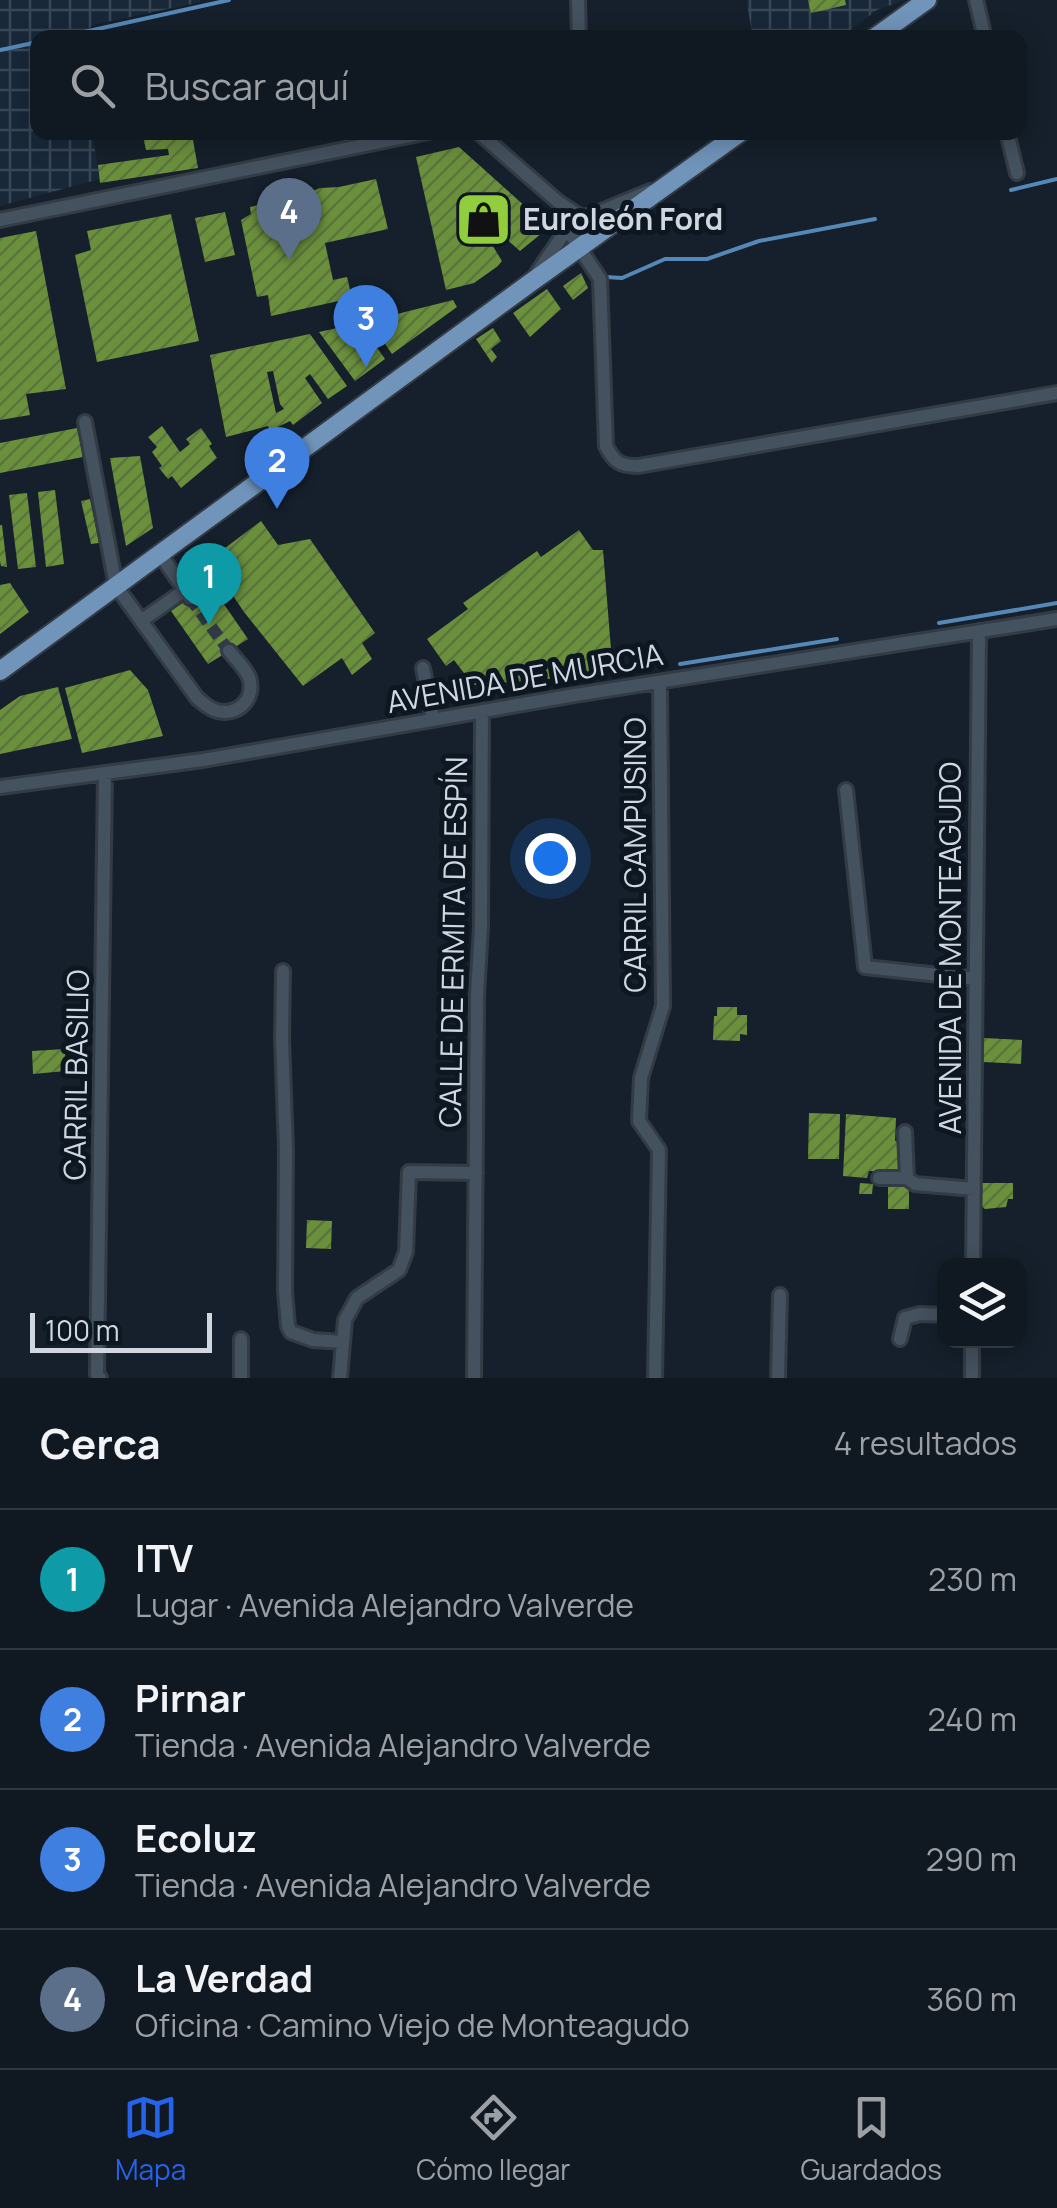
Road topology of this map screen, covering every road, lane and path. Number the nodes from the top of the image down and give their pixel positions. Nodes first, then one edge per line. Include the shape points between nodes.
1 (578, 0) edge
2 (926, 0) edge
3 (976, 0) edge
4 (579, 30) edge
5 (885, 30) edge
6 (982, 30) edge
7 (389, 140) edge
8 (487, 140) edge
9 (730, 140) edge
10 (1009, 140) edge
11 (1017, 173) dead end
12 (668, 184) junction
13 (557, 202) junction
14 (580, 217) junction
15 (0, 220) edge
16 (567, 230) junction
17 (583, 246) junction
18 (530, 283) junction
19 (1057, 393) edge
20 (85, 422) dead end
21 (160, 554) junction
22 (116, 586) junction
23 (1057, 619) edge
24 (141, 620) junction
25 (979, 631) junction
26 (229, 650) tunnel mouth
27 (423, 668) dead end
28 (0, 671) edge
29 (660, 682) junction
30 (482, 711) junction
31 (434, 720) junction
32 (105, 773) junction
33 (0, 787) edge
34 (846, 790) dead end
35 (283, 970) dead end
36 (976, 979) junction
37 (905, 1132) dead end
38 (476, 1174) junction
39 (879, 1178) dead end
40 (907, 1178) junction
41 (974, 1189) junction
42 (973, 1258) edge
43 (780, 1295) dead end
44 (937, 1315) edge
45 (240, 1339) dead end
46 (900, 1339) dead end
47 (343, 1342) junction
48 (972, 1348) edge
49 (100, 1378) edge
50 (241, 1378) edge
51 (340, 1378) edge
52 (474, 1378) edge
53 (655, 1378) edge
54 (778, 1378) edge
55 (972, 1378) edge

1 - 4 street
2 - 5 main road
3 - 6 street
7 - 15 street
8 - 13 street
9 - 12 main road
10 - 11 street
12 - 14 street
12 - 17 main road
13 - 14 street
13 - 16 street
14 - 16 street
14 - 17 street
16 - 17 street
16 - 18 street
17 - 18 main road
17 - 19 street via 600,279 606,446 624,466
18 - 21 main road
20 - 22 street
21 - 22 main road
21 - 24 street via 188,594
22 - 24 street
22 - 28 main road
23 - 25 street, AVENIDA DE MURCIA
24 - 26 street via 196,698 231,712 245,704 250,691 246,672
25 - 29 street, AVENIDA DE MURCIA
25 - 36 street, AVENIDA DE MONTEAGUDO
27 - 31 street
29 - 30 street, AVENIDA DE MURCIA
29 - 53 street, CARRIL CAMPUSINO via 663,1006 641,1078 639,1122 659,1150
30 - 31 street, AVENIDA DE MURCIA
30 - 38 street, CALLE DE ERMITA DE ESPÍN
31 - 32 street, AVENIDA DE MURCIA
32 - 33 street, AVENIDA DE MURCIA
32 - 49 street, CARRIL BASILIO
34 - 36 street via 864,967
35 - 47 street via 288,1326 313,1340
36 - 41 street, AVENIDA DE MONTEAGUDO
37 - 40 street
38 - 47 street via 409,1172 406,1252 399,1270 356,1298
38 - 52 street, CALLE DE ERMITA DE ESPÍN
39 - 40 street
40 - 41 street
41 - 42 street, AVENIDA DE MONTEAGUDO
43 - 54 street
44 - 46 street via 906,1318
45 - 50 street
47 - 51 street
48 - 55 street

